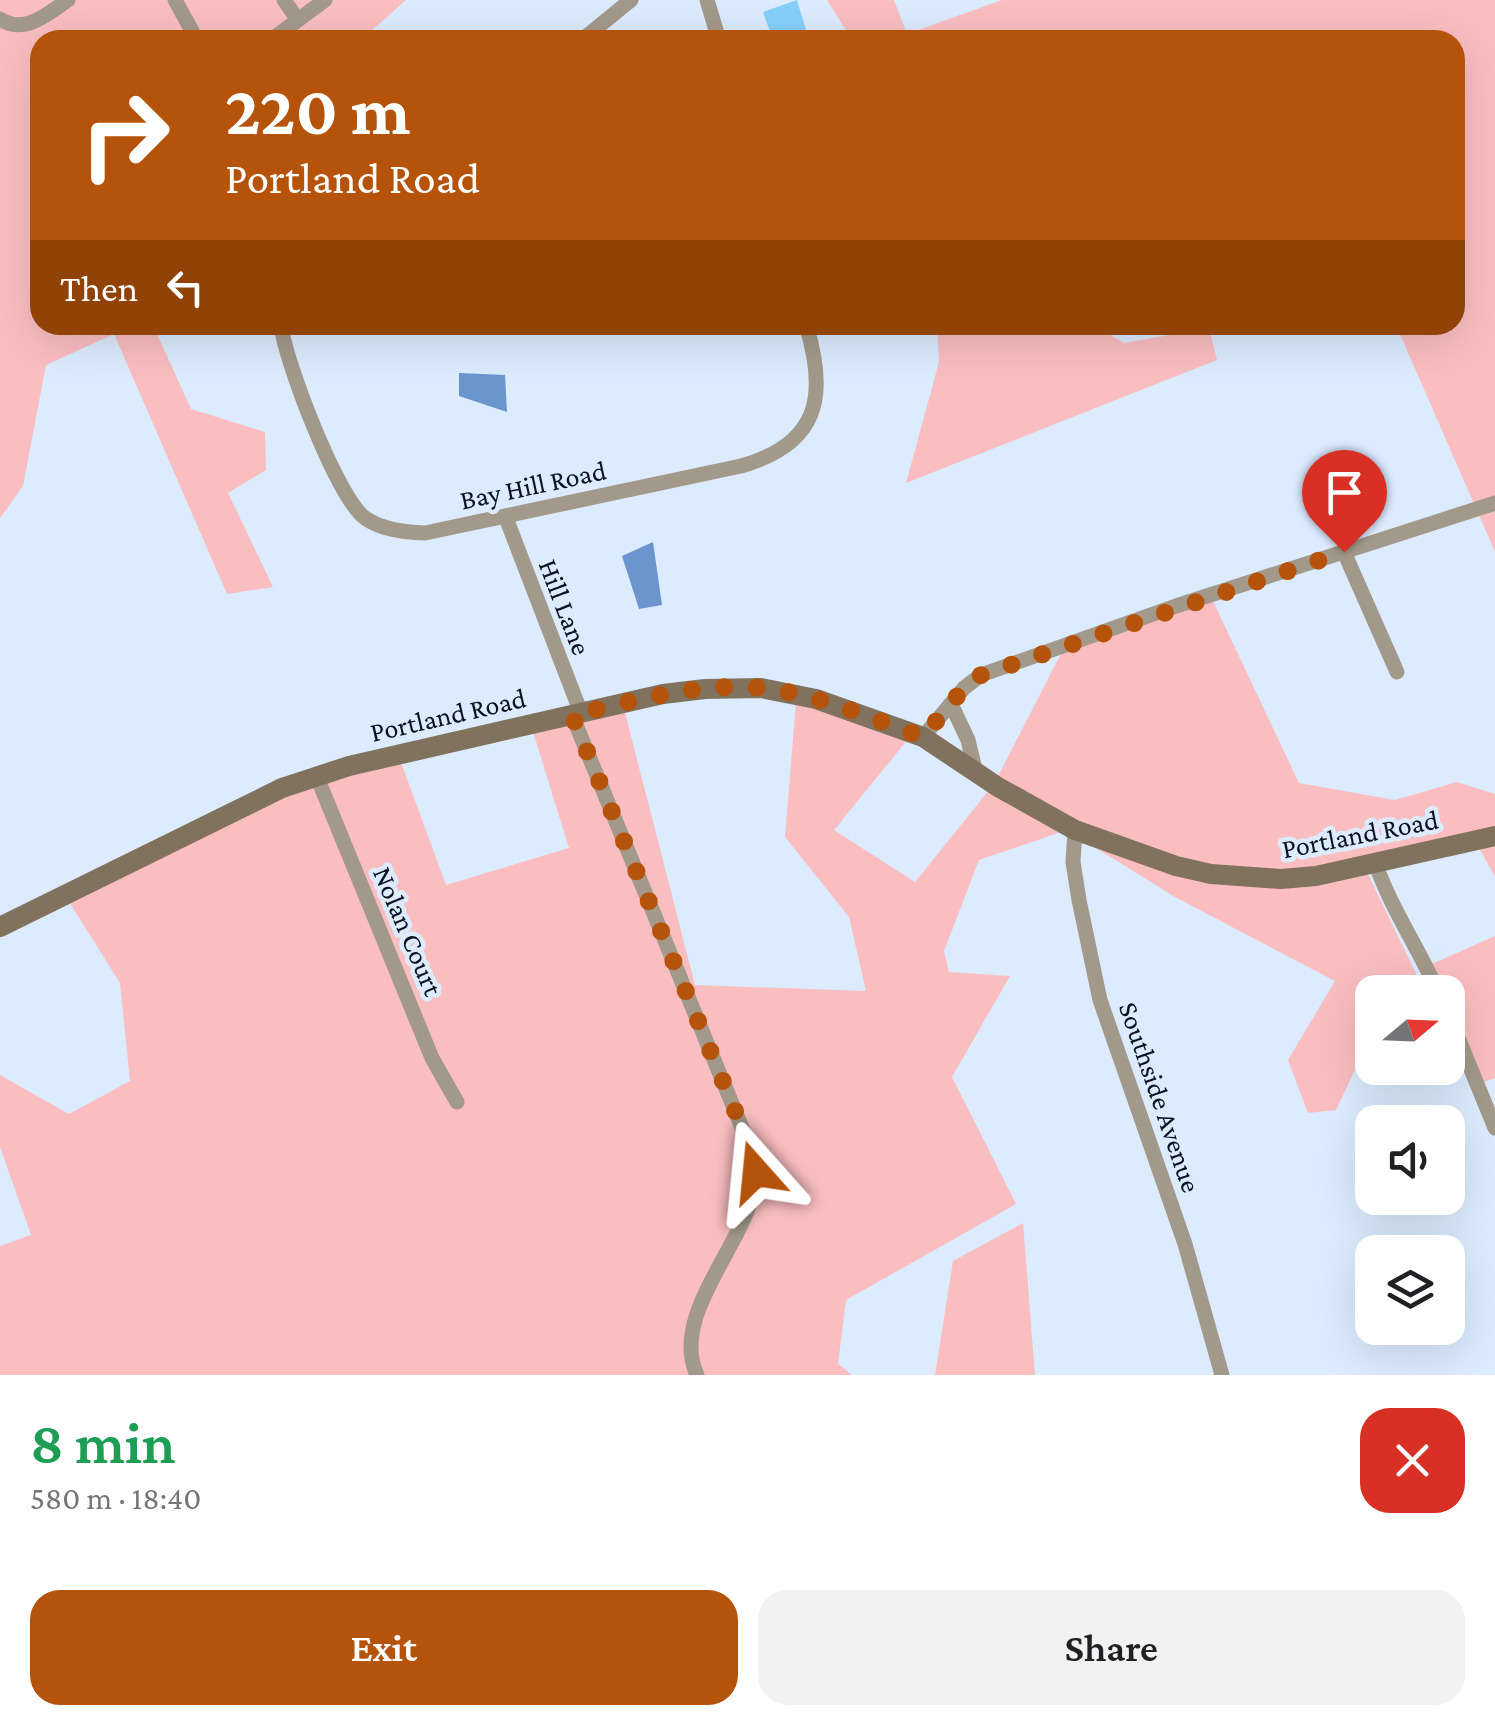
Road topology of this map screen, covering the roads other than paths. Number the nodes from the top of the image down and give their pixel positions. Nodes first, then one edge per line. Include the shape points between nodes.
1 (68, 0) edge
2 (175, 0) edge
3 (284, 0) edge
4 (325, 0) edge
5 (631, 0) edge
6 (707, 0) edge
7 (0, 19) edge
8 (298, 20) junction
9 (192, 30) edge
10 (284, 30) edge
11 (594, 30) edge
12 (716, 30) edge
13 (284, 335) edge
14 (809, 335) edge
15 (1495, 503) edge
16 (506, 518) junction
17 (1344, 552) junction
18 (1397, 672) dead end
19 (952, 706) junction
20 (576, 714) junction
21 (923, 737) junction
22 (975, 769) junction
23 (316, 777) junction
24 (1074, 830) junction
25 (1495, 836) edge
26 (1376, 865) junction
27 (0, 927) edge
28 (1430, 975) edge
29 (1465, 1055) edge
30 (457, 1102) dead end
31 (1495, 1128) edge
32 (697, 1375) edge
33 (1222, 1375) edge

1 - 7 street via 30,24
2 - 9 street
3 - 8 street
4 - 8 street
5 - 11 street
6 - 12 street
8 - 10 street
13 - 16 street, Bay Hill Road via 334,471 362,516 386,528 425,533
14 - 16 street, Bay Hill Road via 818,392 807,423 781,451 741,466
15 - 17 street
16 - 20 street, Hill Lane
17 - 18 street
17 - 19 street via 996,669 973,680
19 - 21 street
19 - 22 street
20 - 21 street, Portland Road via 705,688 762,688 816,699
20 - 23 street, Portland Road
20 - 32 street, Hill Lane via 756,1172 741,1224 692,1324
21 - 22 street, Portland Road
22 - 24 street, Portland Road
23 - 27 street, Portland Road via 264,796
23 - 30 street, Nolan Court via 432,1058
24 - 26 street, Portland Road via 1176,866 1236,877 1281,879
24 - 33 street, Southside Avenue via 1079,900 1100,1000 1185,1244
25 - 26 street, Portland Road
26 - 28 street
29 - 31 street

